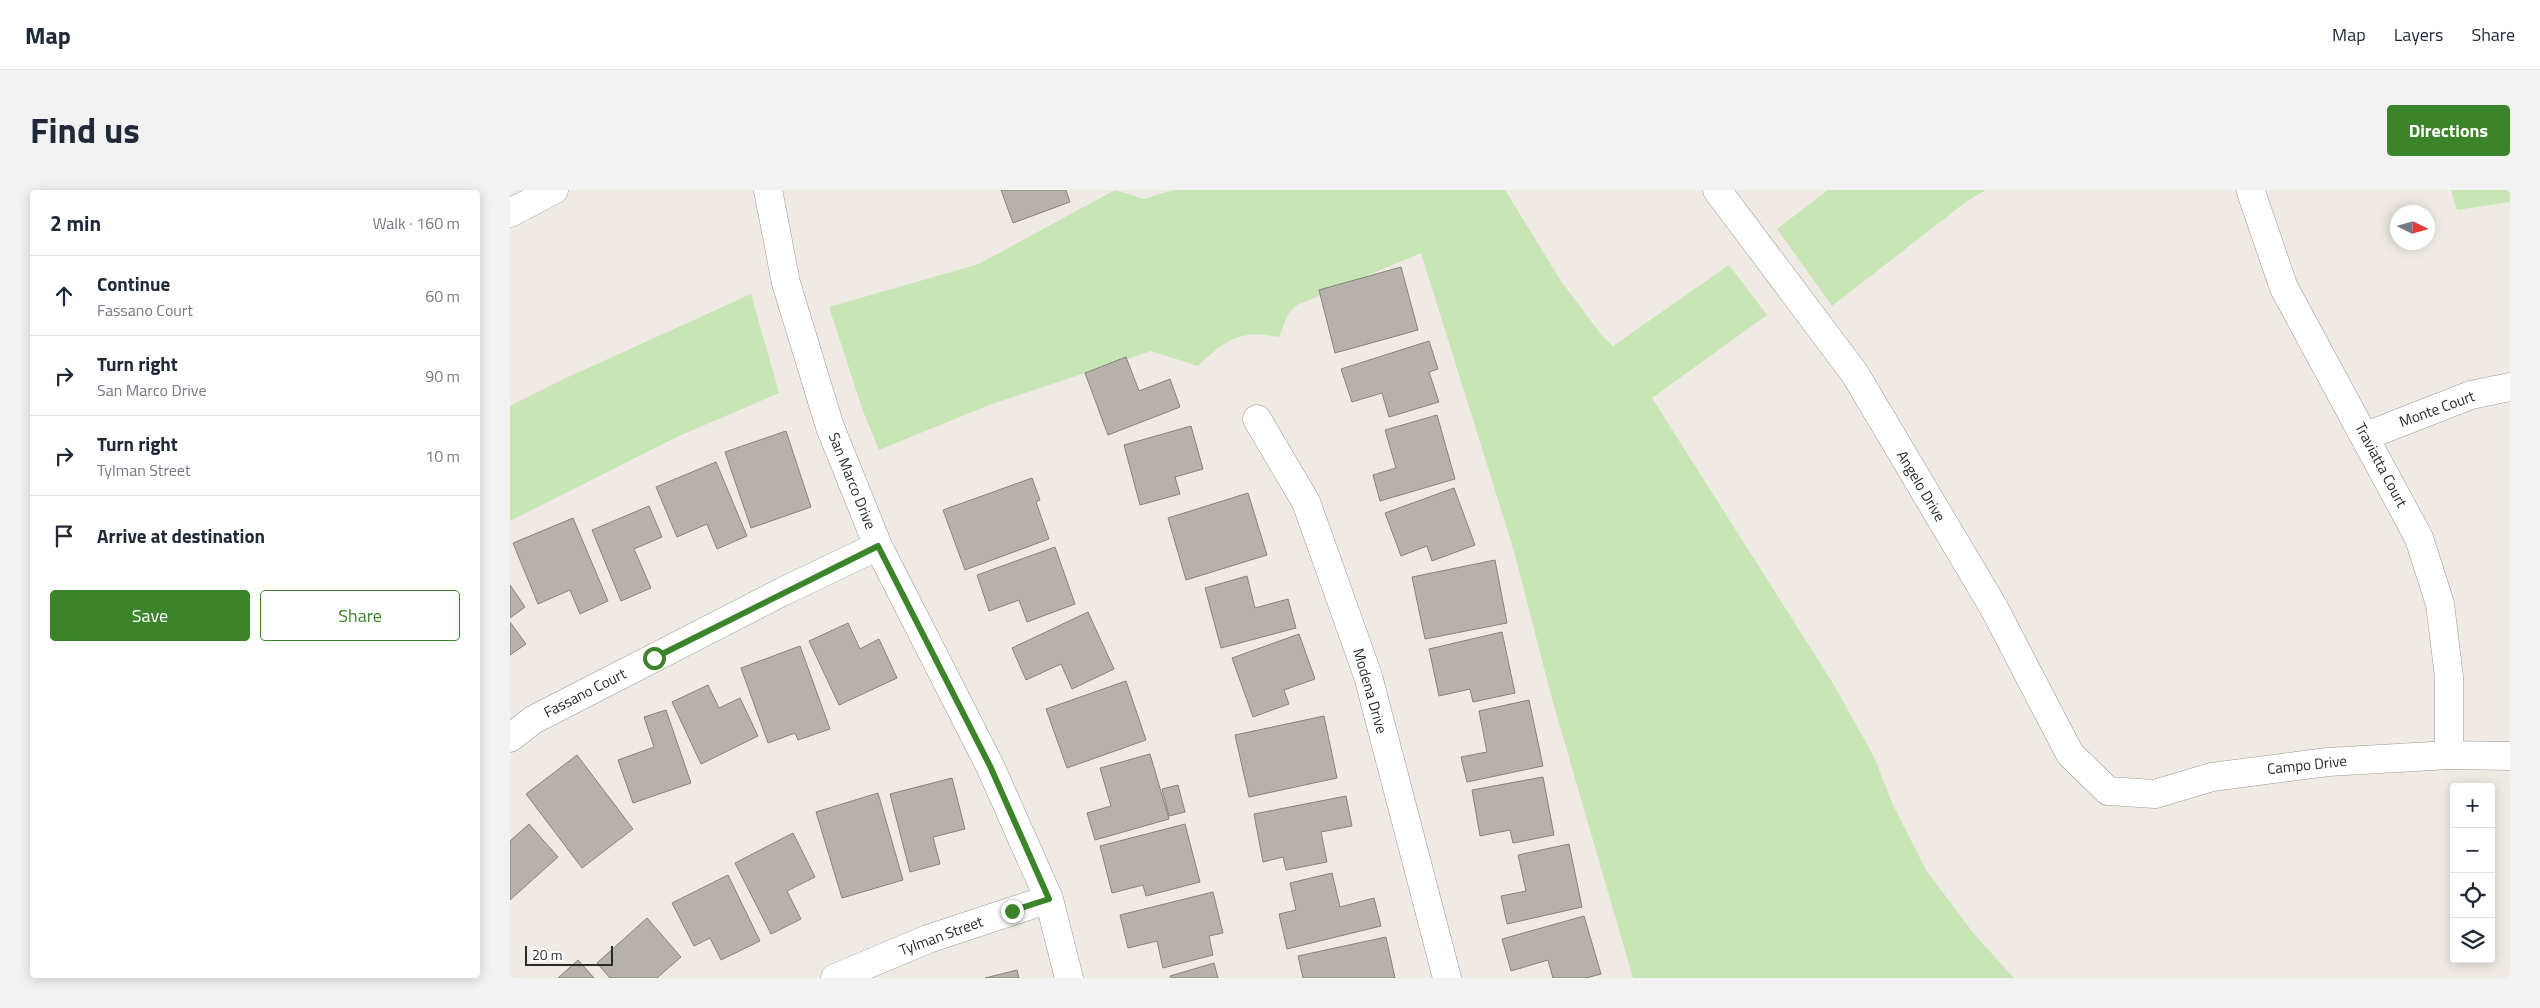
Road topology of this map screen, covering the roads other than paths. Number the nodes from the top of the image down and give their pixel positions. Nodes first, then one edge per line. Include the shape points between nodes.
1 (554, 190) edge
2 (768, 190) edge
3 (1717, 190) edge
4 (2251, 192) dead end
5 (510, 213) edge
6 (2510, 387) edge
7 (1257, 418) dead end
8 (2366, 436) junction
9 (878, 546) junction
10 (510, 738) edge
11 (2449, 755) junction
12 (2510, 756) edge
13 (2108, 791) joint
14 (1049, 899) junction
15 (835, 978) edge
16 (1068, 978) edge
17 (1447, 978) edge

1 - 5 street
2 - 9 street, San Marco Drive via 786,283 830,427
3 - 13 street, Angelo Drive via 1854,374 1994,608 2070,754
4 - 8 street, Traviatta Court via 2284,288
6 - 8 street, Monte Court via 2471,395
7 - 17 street, Modena Drive via 1306,502 1368,676
8 - 11 street, Traviatta Court via 2419,538 2440,604 2449,677
9 - 10 street, Fassano Court via 533,720
9 - 14 street, San Marco Drive via 990,766
11 - 12 street, Campo Drive
11 - 13 street, Campo Drive via 2328,762 2212,777 2155,794
14 - 15 street, Tylman Street via 928,939
14 - 16 street, San Marco Drive

